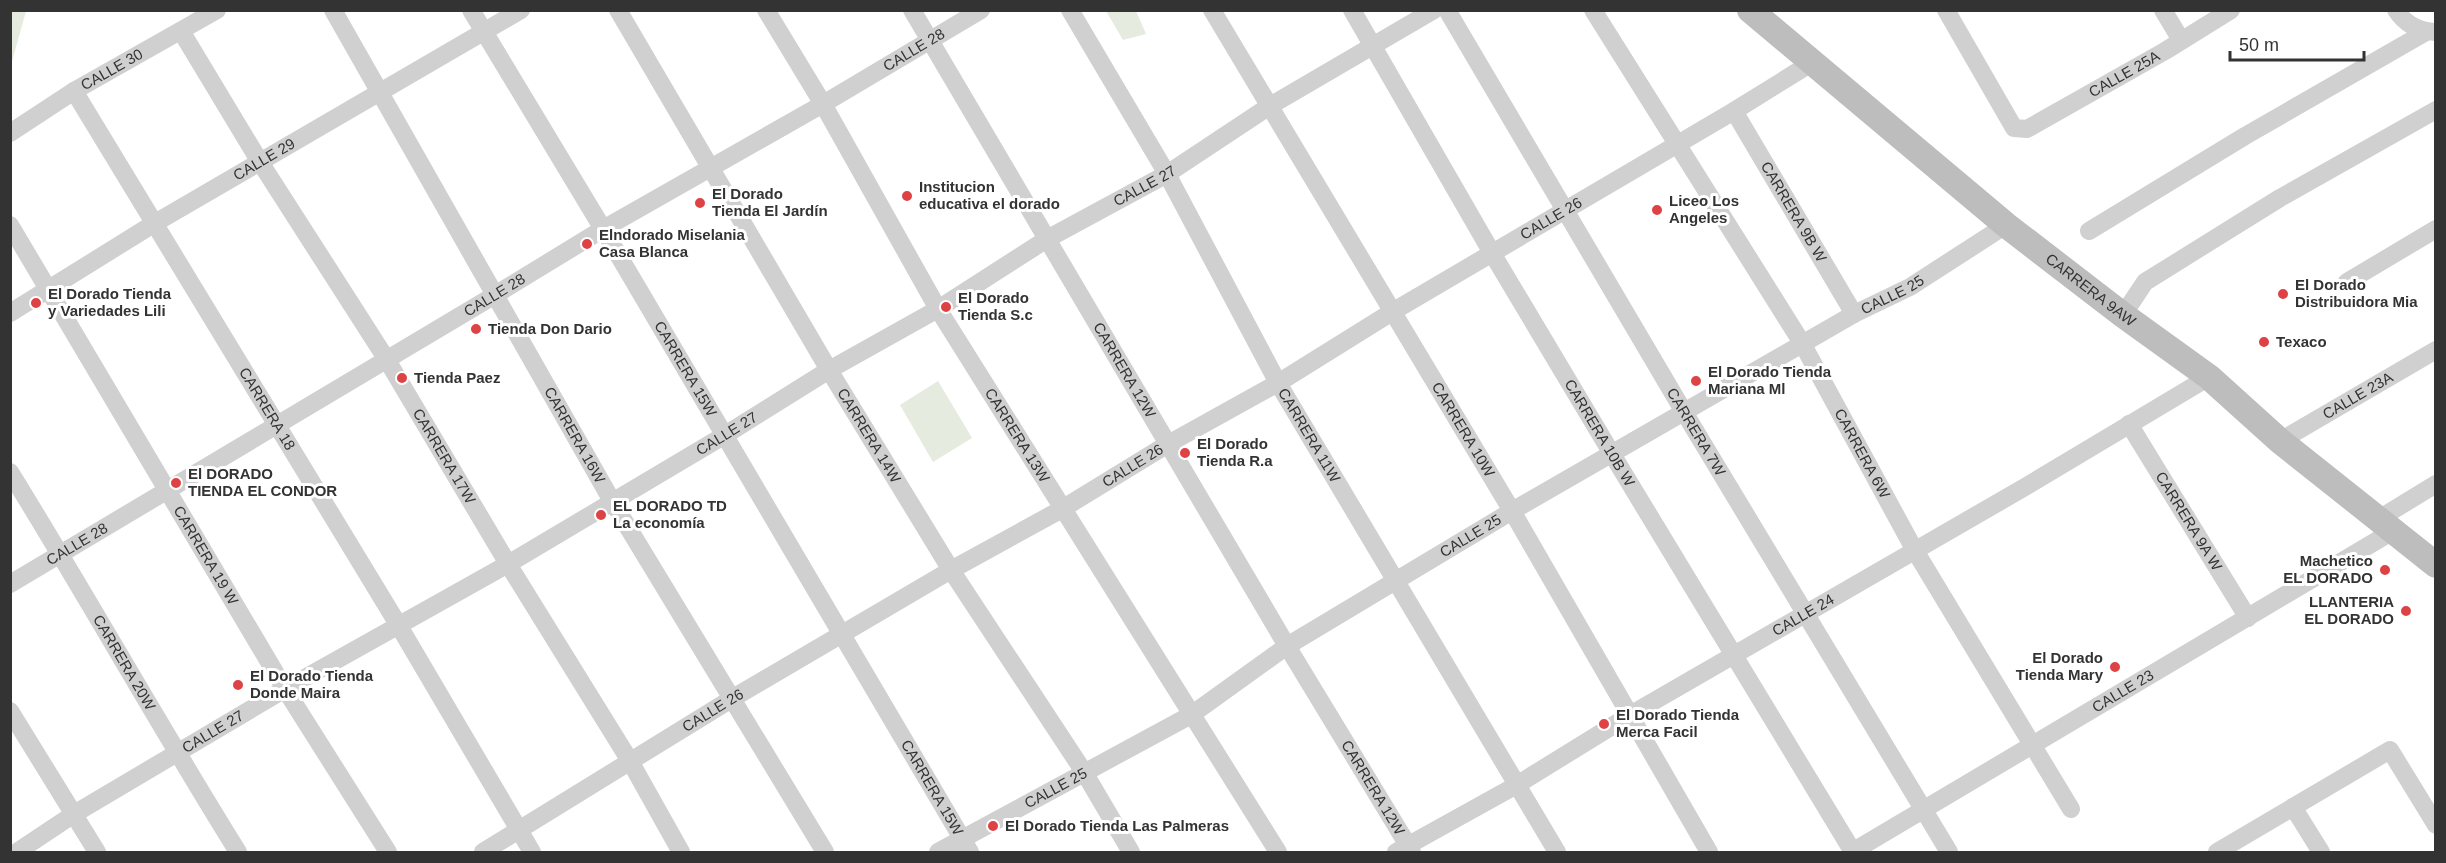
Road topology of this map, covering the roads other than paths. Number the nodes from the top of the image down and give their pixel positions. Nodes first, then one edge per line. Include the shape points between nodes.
1 (217, 10) edge
2 (333, 10) edge
3 (471, 10) edge
4 (520, 10) edge
5 (618, 10) edge
6 (766, 10) edge
7 (912, 10) edge
8 (981, 10) edge
9 (1070, 10) edge
10 (1212, 10) edge
11 (1352, 10) edge
12 (1434, 10) edge
13 (1447, 10) edge
14 (1593, 10) edge
15 (1750, 10) edge
16 (1946, 10) edge
17 (2163, 10) edge
18 (2231, 10) edge
19 (2396, 10) edge
20 (182, 31) junction
21 (482, 32) junction
22 (2431, 32) edge
23 (930, 40) junction
24 (2181, 40) junction
25 (1374, 46) junction
26 (1813, 62) junction
27 (74, 91) junction
28 (381, 93) junction
29 (823, 104) junction
30 (1268, 107) junction
31 (2436, 110) edge
32 (1734, 111) junction
33 (10, 133) edge
34 (1678, 144) junction
35 (260, 162) junction
36 (710, 168) junction
37 (1167, 174) junction
38 (1565, 209) junction
39 (155, 223) junction
40 (10, 225) edge
41 (2006, 225) junction
42 (603, 229) junction
43 (2436, 229) edge
44 (2089, 231) dead end
45 (1047, 239) junction
46 (1492, 253) junction
47 (2347, 282) dead end
48 (50, 289) junction
49 (495, 296) junction
50 (938, 309) junction
51 (1392, 312) junction
52 (10, 313) edge
53 (1854, 314) junction
54 (2123, 315) junction
55 (1802, 343) junction
56 (2436, 350) edge
57 (387, 360) junction
58 (829, 370) junction
59 (2209, 377) junction
60 (1278, 383) junction
61 (1684, 412) junction
62 (2129, 424) junction
63 (278, 426) junction
64 (725, 435) junction
65 (2280, 441) junction
66 (1168, 444) junction
67 (1612, 454) junction
68 (10, 472) edge
69 (2436, 484) edge
70 (168, 490) junction
71 (612, 501) junction
72 (1062, 509) junction
73 (1512, 512) junction
74 (2385, 526) junction
75 (1914, 549) junction
76 (61, 554) junction
77 (508, 564) junction
78 (2436, 565) edge
79 (951, 570) junction
80 (1396, 582) junction
81 (10, 584) edge
82 (1806, 614) junction
83 (2248, 618) junction
84 (399, 626) junction
85 (842, 635) junction
86 (1287, 646) junction
87 (1734, 654) junction
88 (285, 689) junction
89 (733, 698) junction
90 (10, 711) edge
91 (1191, 715) junction
92 (1630, 716) junction
93 (2033, 745) junction
94 (176, 754) junction
95 (630, 761) junction
96 (1084, 772) junction
97 (1515, 786) junction
98 (2293, 807) junction
99 (2070, 809) dead end
100 (1924, 810) junction
101 (74, 814) junction
102 (2436, 825) edge
103 (519, 831) junction
104 (966, 846) edge
105 (1405, 850) edge
106 (17, 852) edge
107 (97, 852) edge
108 (238, 852) edge
109 (388, 852) edge
110 (483, 852) edge
111 (532, 852) edge
112 (681, 852) edge
113 (825, 852) edge
114 (938, 852) edge
115 (1131, 852) edge
116 (1278, 852) edge
117 (1557, 852) edge
118 (1709, 852) edge
119 (1853, 852) edge
120 (1948, 852) edge
121 (2217, 852) edge
122 (2321, 852) edge

1 - 20 street, CALLE 30
2 - 28 street, CARRERA 16W
3 - 21 street, CARRERA 15W
4 - 21 street, CALLE 29
5 - 36 street, CARRERA 14W
6 - 29 street, CARRERA 13W
7 - 23 street, CARRERA 12W
8 - 23 street, CALLE 28
9 - 37 street, CARRERA 11W
10 - 30 street, CARRERA 10W
11 - 25 street, CARRERA 10B W
12 - 25 street, CALLE 27
13 - 38 street, CARRERA 7W
14 - 34 street, CARRERA 6W
15 - 26 main road, CARRERA 9AW
16 - 24 street, CALLE 25A via 2014,128 2027,129
17 - 24 street
18 - 24 street, CALLE 25A
19 - 22 street via 2410,25
20 - 27 street, CALLE 30
20 - 35 street, CARRERA 17W
21 - 28 street, CALLE 29
21 - 42 street, CARRERA 15W
22 - 44 street via 2245,136
23 - 29 street, CALLE 28
23 - 45 street, CARRERA 12W
25 - 30 street, CALLE 27
25 - 46 street, CARRERA 10B W
26 - 32 street, CALLE 26
26 - 41 main road, CARRERA 9AW
27 - 33 street, CALLE 30
27 - 39 street, CARRERA 18
28 - 35 street, CALLE 29
28 - 49 street, CARRERA 16W
29 - 36 street, CALLE 28
29 - 50 street, CARRERA 13W
30 - 37 street, CALLE 27
30 - 51 street, CARRERA 10W
31 - 54 street via 2280,198 2145,282
32 - 34 street, CALLE 26
32 - 53 street, CARRERA 9B W
34 - 38 street, CALLE 26
34 - 55 street, CARRERA 6W
35 - 39 street, CALLE 29
35 - 57 street, CARRERA 17W
36 - 42 street, CALLE 28
36 - 58 street, CARRERA 14W
37 - 45 street, CALLE 27
37 - 60 street, CARRERA 11W
38 - 46 street, CALLE 26
38 - 61 street, CARRERA 7W
39 - 48 street, CALLE 29
39 - 63 street, CARRERA 18
40 - 48 street, CARRERA 19 W
41 - 53 street, CALLE 25 via 1910,287
41 - 54 main road, CARRERA 9AW
42 - 49 street, CALLE 28
42 - 64 street, CARRERA 15W
43 - 47 street
45 - 50 street, CALLE 27
45 - 66 street, CARRERA 12W
46 - 51 street, CALLE 26
46 - 67 street, CARRERA 10B W
48 - 52 street, CALLE 29
48 - 70 street, CARRERA 19 W
49 - 57 street, CALLE 28
49 - 71 street, CARRERA 16W
50 - 58 street, CALLE 27
50 - 72 street, CARRERA 13W
51 - 60 street, CALLE 26
51 - 73 street, CARRERA 10W
53 - 55 street, CALLE 25
54 - 59 main road, CARRERA 9AW
55 - 61 street, CALLE 25
55 - 75 street, CARRERA 6W
56 - 65 street, CALLE 23A
57 - 63 street, CALLE 28
57 - 77 street, CARRERA 17W
58 - 64 street, CALLE 27
58 - 79 street, CARRERA 14W
59 - 62 street, CALLE 24
59 - 65 main road, CARRERA 9AW
60 - 66 street, CALLE 26
60 - 80 street, CARRERA 11W
61 - 67 street, CALLE 25
61 - 82 street, CARRERA 7W
62 - 75 street, CALLE 24
62 - 83 street, CARRERA 9A W
63 - 70 street, CALLE 28
63 - 84 street, CARRERA 18
64 - 71 street, CALLE 27
64 - 85 street, CARRERA 15W
65 - 74 main road, CARRERA 9AW
66 - 72 street, CALLE 26
66 - 86 street, CARRERA 12W
67 - 73 street, CALLE 25
67 - 87 street, CARRERA 10B W
68 - 76 street, CARRERA 20W
69 - 74 street, CALLE 23
70 - 76 street, CALLE 28
70 - 88 street, CARRERA 19 W
71 - 77 street, CALLE 27
71 - 89 street, CARRERA 16W
72 - 79 street, CALLE 26
72 - 91 street, CARRERA 13W
73 - 80 street, CALLE 25
73 - 92 street, CARRERA 10W
74 - 78 main road, CARRERA 9AW
74 - 83 street, CALLE 23
75 - 82 street, CALLE 24
75 - 93 street, CARRERA 6W
76 - 81 street, CALLE 28
76 - 94 street, CARRERA 20W
77 - 84 street, CALLE 27
77 - 95 street, CARRERA 17W
79 - 85 street, CALLE 26
79 - 96 street, CARRERA 14W
80 - 86 street, CALLE 25
80 - 97 street, CARRERA 11W
82 - 87 street, CALLE 24
82 - 100 street, CARRERA 7W
83 - 93 street, CALLE 23
84 - 88 street, CALLE 27
84 - 103 street, CARRERA 18
85 - 89 street, CALLE 26
85 - 104 street, CARRERA 15W
86 - 91 street, CALLE 25
86 - 105 street, CARRERA 12W
87 - 92 street, CALLE 24
87 - 119 street, CARRERA 10B W
88 - 94 street, CALLE 27
88 - 109 street, CARRERA 19 W
89 - 95 street, CALLE 26
89 - 113 street, CARRERA 16W
90 - 101 street
91 - 96 street, CALLE 25
91 - 116 street, CARRERA 13W
92 - 97 street, CALLE 24
92 - 118 street, CARRERA 10W
93 - 99 street, CARRERA 6W
93 - 100 street, CALLE 23
94 - 101 street, CALLE 27
94 - 108 street, CARRERA 20W
95 - 103 street, CALLE 26
95 - 112 street, CARRERA 17W
96 - 104 street, CALLE 25
96 - 115 street, CARRERA 14W
97 - 105 street, CALLE 24
97 - 117 street, CARRERA 11W
98 - 102 street via 2390,750
98 - 121 street
98 - 122 street
100 - 119 street, CALLE 23
100 - 120 street, CARRERA 7W
101 - 106 street, CALLE 27
101 - 107 street
103 - 110 street, CALLE 26
103 - 111 street, CARRERA 18
104 - 114 street, CALLE 25

